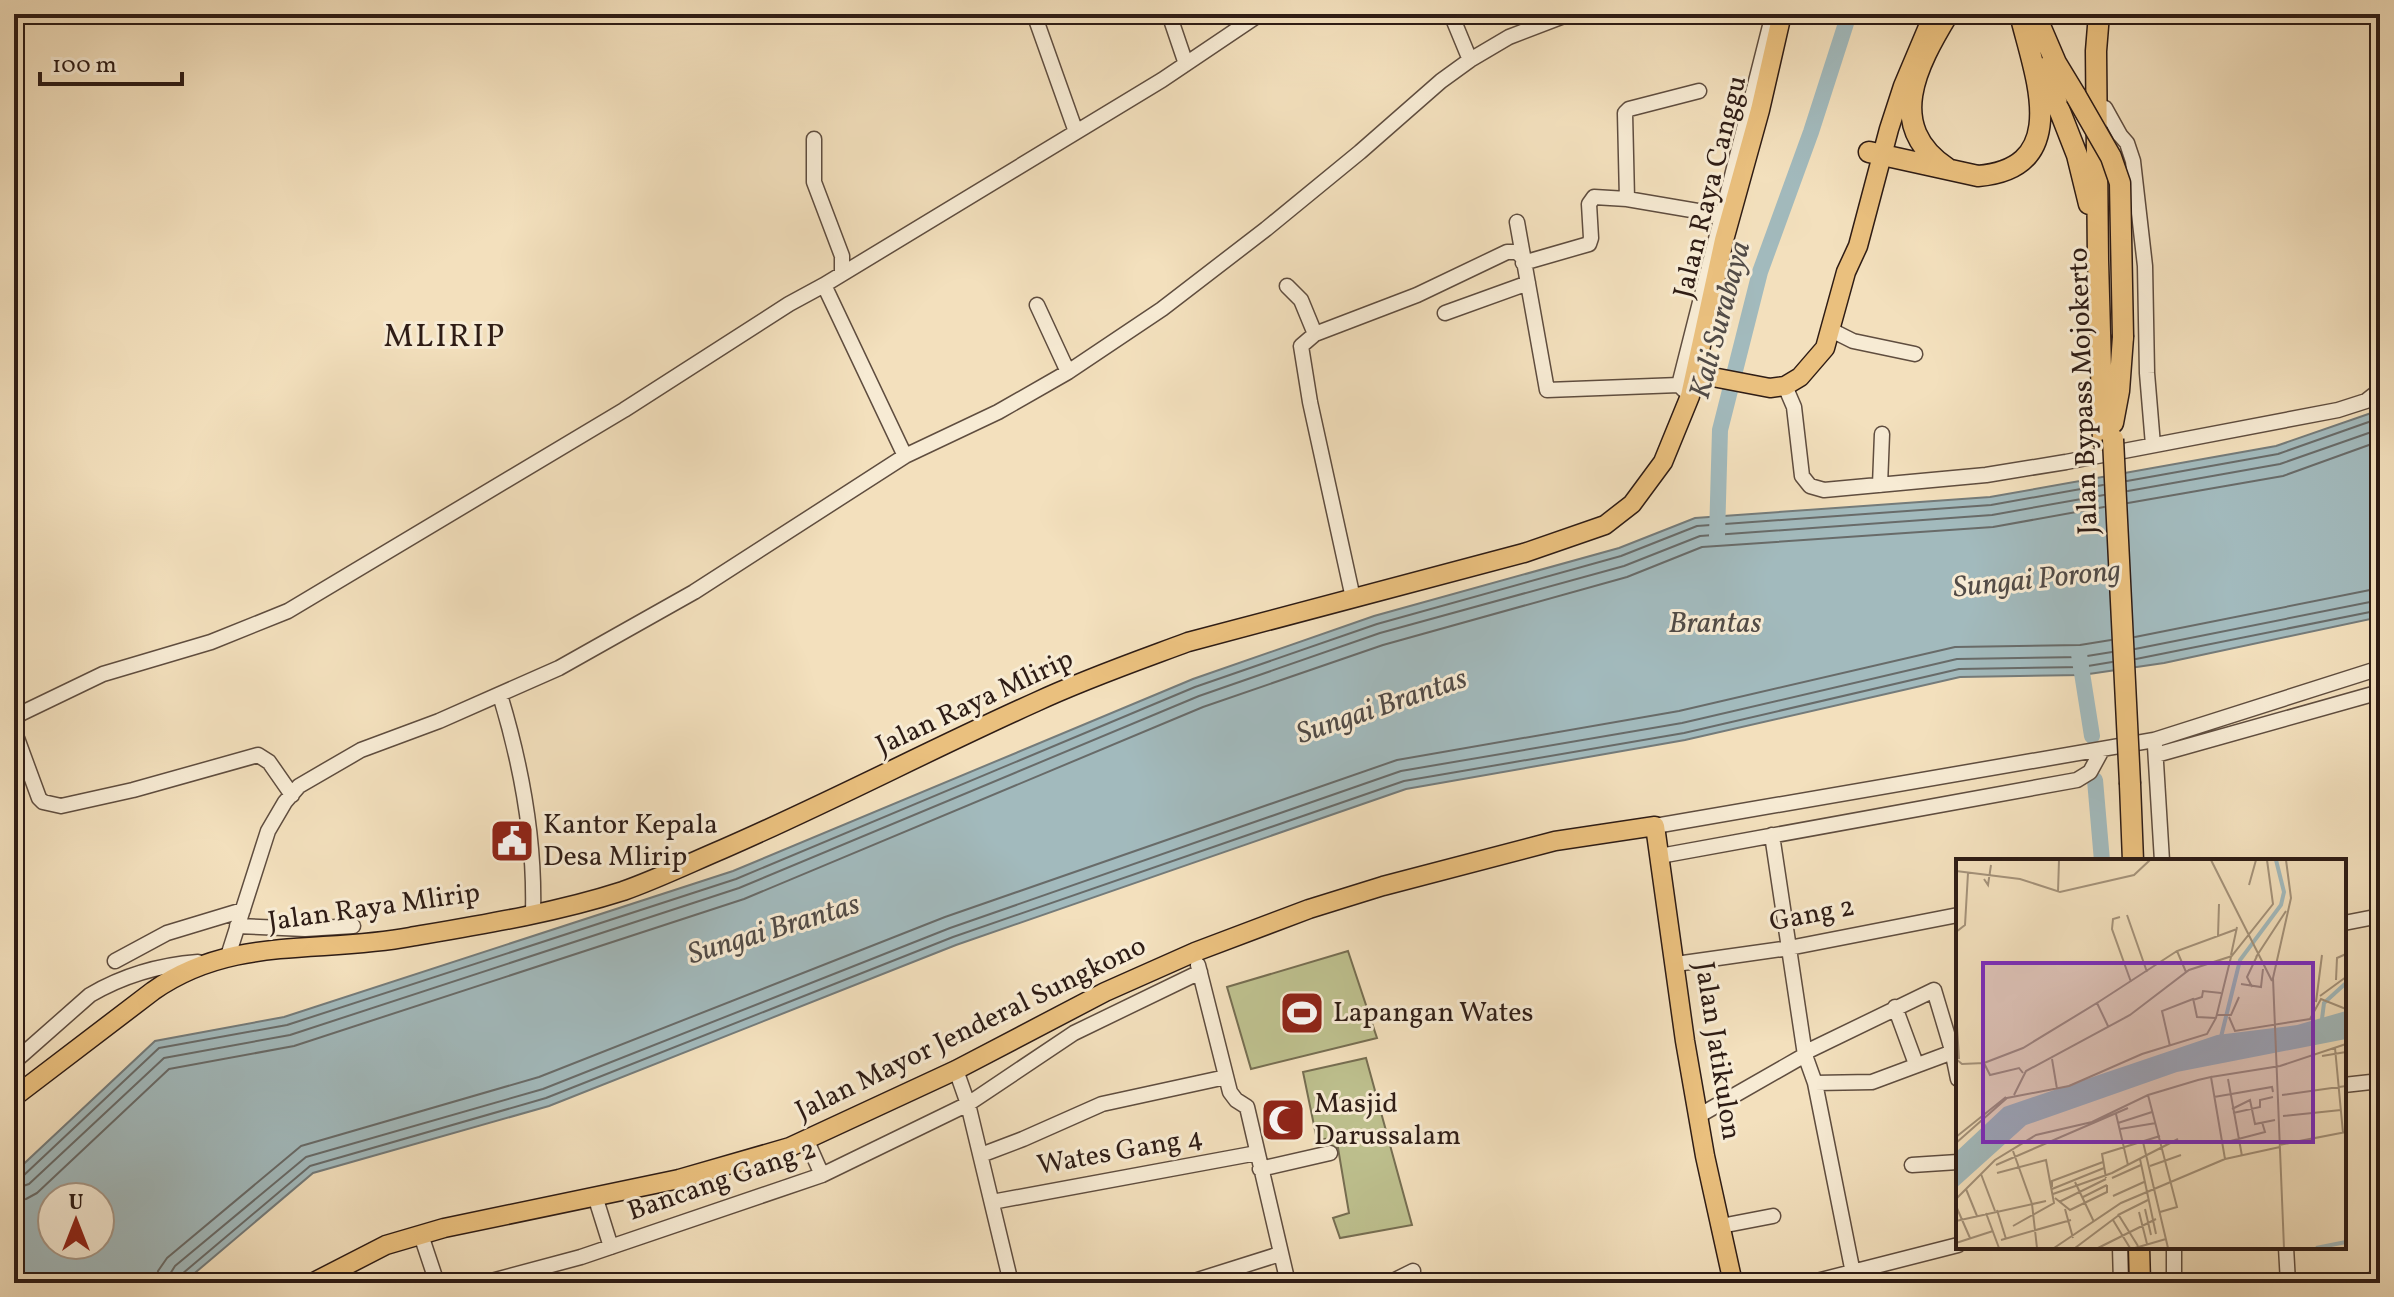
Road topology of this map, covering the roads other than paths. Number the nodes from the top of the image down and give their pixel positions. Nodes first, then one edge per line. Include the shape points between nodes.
1 (1034, 14) edge
2 (1169, 14) edge
3 (1260, 14) edge
4 (1451, 14) edge
5 (1569, 14) edge
6 (1773, 14) edge
7 (1782, 14) edge
8 (2020, 14) edge
9 (2035, 14) edge
10 (2099, 14) edge
11 (2108, 14) edge
12 (1938, 17) edge
13 (1470, 60) junction
14 (1186, 64) junction
15 (1699, 91) dead end
16 (2105, 108) junction
17 (1076, 132) junction
18 (814, 139) dead end
19 (1875, 154) junction
20 (1951, 170) junction
21 (1627, 199) junction
22 (1721, 215) junction
23 (1517, 222) dead end
24 (1522, 259) junction
25 (2098, 260) junction
26 (842, 274) junction
27 (1528, 283) junction
28 (824, 285) junction
29 (1287, 286) dead end
30 (1037, 305) dead end
31 (1445, 313) dead end
32 (1831, 330) junction
33 (1315, 334) junction
34 (1915, 354) dead end
35 (1068, 372) junction
36 (1697, 374) junction
37 (2380, 377) edge
38 (1777, 387) junction
39 (1685, 391) junction
40 (2378, 392) edge
41 (1882, 434) dead end
42 (2109, 434) junction
43 (2153, 445) junction
44 (905, 456) junction
45 (1880, 485) junction
46 (1353, 598) junction
47 (2380, 668) edge
48 (2380, 692) edge
49 (500, 695) junction
50 (14, 719) edge
51 (14, 730) edge
52 (2155, 748) junction
53 (2102, 750) junction
54 (2124, 785) junction
55 (292, 795) junction
56 (1655, 826) junction
57 (1772, 835) junction
58 (1660, 856) junction
59 (2123, 859) edge
60 (2133, 859) edge
61 (2162, 859) edge
62 (243, 910) junction
63 (533, 913) junction
64 (1956, 915) edge
65 (2380, 916) edge
66 (2346, 923) edge
67 (237, 926) junction
68 (353, 926) dead end
69 (1789, 948) junction
70 (1195, 952) junction
71 (228, 956) junction
72 (115, 961) dead end
73 (206, 962) junction
74 (1676, 964) junction
75 (1200, 972) junction
76 (1895, 1007) junction
77 (1063, 1014) junction
78 (1074, 1033) junction
79 (1955, 1050) edge
80 (1806, 1053) junction
81 (14, 1062) edge
82 (1916, 1064) junction
83 (956, 1070) junction
84 (1226, 1077) junction
85 (2380, 1081) edge
86 (1815, 1083) junction
87 (2346, 1085) edge
88 (14, 1097) edge
89 (968, 1104) junction
90 (1700, 1115) junction
91 (807, 1141) junction
92 (1257, 1153) junction
93 (1330, 1153) dead end
94 (981, 1155) junction
95 (1956, 1162) edge
96 (1912, 1165) dead end
97 (1260, 1169) junction
98 (822, 1175) junction
99 (595, 1196) junction
100 (992, 1202) junction
101 (1773, 1216) dead end
102 (1721, 1226) junction
103 (421, 1235) junction
104 (1956, 1246) edge
105 (611, 1247) junction
106 (2120, 1249) edge
107 (2139, 1249) edge
108 (2149, 1249) edge
109 (2174, 1249) edge
110 (2286, 1249) edge
111 (1280, 1254) junction
112 (1413, 1271) dead end
113 (1854, 1278) edge
114 (2380, 1278) edge
115 (312, 1283) edge
116 (437, 1283) edge
117 (484, 1283) edge
118 (1011, 1283) edge
119 (1188, 1283) edge
120 (1288, 1283) edge
121 (1389, 1283) edge
122 (1733, 1283) edge
123 (1809, 1283) edge
124 (2121, 1283) edge
125 (2140, 1283) edge
126 (2150, 1283) edge
127 (2174, 1283) edge
128 (2288, 1283) edge
129 (2356, 1283) edge

1 - 17 street
2 - 14 street
3 - 14 street
4 - 13 street
5 - 13 street via 1509,37
6 - 22 street
7 - 36 main road, Jalan Raya Canggu via 1724,240
8 - 20 highway via 2041,102 2038,135 2014,167 1997,174
8 - 25 highway via 2077,155
9 - 42 highway, bridge via 2120,183 2123,337
10 - 25 highway, Jalan Bypass Mojokerto
11 - 16 highway, Jalan Bypass Mojokerto
12 - 19 main road via 1900,73
12 - 20 highway via 1916,79 1911,112 1918,142
13 - 35 street via 1266,229
14 - 17 street
15 - 21 street via 1625,113
16 - 42 highway, Jalan Bypass Mojokerto
16 - 43 street via 2133,161 2145,266
17 - 26 street
18 - 26 street via 814,182 842,256
19 - 20 highway
19 - 32 main road via 1846,245 1846,272
21 - 22 street
21 - 24 street via 1590,200 1591,238 1586,246
22 - 39 street
23 - 24 street
24 - 27 street
24 - 33 street via 1517,252 1507,252 1417,295
25 - 42 highway, Jalan Bypass Mojokerto
26 - 28 street
27 - 31 street
27 - 39 street via 1548,391
28 - 44 street
28 - 50 street via 288,611 211,642 103,674
29 - 33 street via 1301,300
30 - 35 street
32 - 34 street via 1853,341
32 - 38 main road via 1815,362 1800,377
33 - 46 street via 1303,343 1301,355
35 - 44 street
36 - 38 main road
36 - 39 main road, Jalan Raya Mlirip
37 - 40 street
38 - 45 street via 1794,407 1805,483 1824,490
39 - 46 main road, Jalan Raya Mlirip via 1663,462 1624,511 1605,525 1524,553
40 - 43 street via 2338,410
41 - 45 street
42 - 54 highway, Jalan Bypass Mojokerto
43 - 45 street via 1986,475
44 - 49 street via 694,592
46 - 63 main road, Jalan Raya Mlirip via 1151,656 1037,701 654,879
47 - 52 street
48 - 52 street
49 - 55 street via 361,750 309,779
49 - 63 street via 519,760 535,870
51 - 55 street via 39,798 52,805 133,790 258,755
52 - 53 street
52 - 61 street
53 - 56 street
53 - 57 street via 2090,772 2077,780
54 - 59 highway, Jalan Bypass Mojokerto
54 - 60 highway, Jalan Bypass Mojokerto
55 - 62 street via 268,831
56 - 58 main road, Jalan Jatikulon
56 - 70 main road, Jalan Mayor Jenderal Sungkono via 1555,841 1383,886
57 - 58 street
57 - 69 street
58 - 74 main road, Jalan Jatikulon
62 - 67 street
62 - 72 street via 167,933
63 - 71 main road, Jalan Raya Mlirip via 407,938
64 - 69 street, Gang 2
65 - 66 street
67 - 68 street
67 - 71 street
69 - 74 street, Gang 2
69 - 80 street
70 - 75 street
70 - 77 main road, Jalan Mayor Jenderal Sungkono
71 - 73 main road, Jalan Raya Mlirip
73 - 81 street via 153,968 104,987
73 - 88 main road, Jalan Raya Mlirip via 165,982
74 - 90 main road, Jalan Jatikulon
75 - 78 street, Bancang Gang 2
75 - 84 street
76 - 79 street via 1935,991
76 - 80 street
76 - 82 street
77 - 78 street
77 - 83 main road, Jalan Mayor Jenderal Sungkono
78 - 89 street, Bancang Gang 2
79 - 82 street
80 - 86 street
80 - 90 street
82 - 86 street via 1872,1082
83 - 89 street
83 - 91 main road, Jalan Mayor Jenderal Sungkono
84 - 92 street via 1230,1092 1247,1107
84 - 94 street via 1102,1104
85 - 87 street
86 - 113 street
89 - 94 street
89 - 98 street, Bancang Gang 2
90 - 102 main road, Jalan Jatikulon
91 - 98 street
91 - 99 main road, Jalan Mayor Jenderal Sungkono via 679,1179
92 - 97 street
92 - 100 street, Wates Gang 4
93 - 97 street
94 - 100 street
95 - 96 street
97 - 111 street
98 - 105 street, Bancang Gang 2
99 - 103 main road, Jalan Mayor Jenderal Sungkono
99 - 105 street
100 - 118 street
101 - 102 street
102 - 122 main road, Jalan Jatikulon
103 - 115 main road, Jalan Mayor Jenderal Sungkono via 386,1245
103 - 116 street
104 - 113 street
105 - 117 street, Bancang Gang 2
106 - 124 street
107 - 125 highway
108 - 126 highway
109 - 127 street
110 - 128 street
111 - 119 street
111 - 120 street
112 - 121 street
113 - 123 street
114 - 129 street

